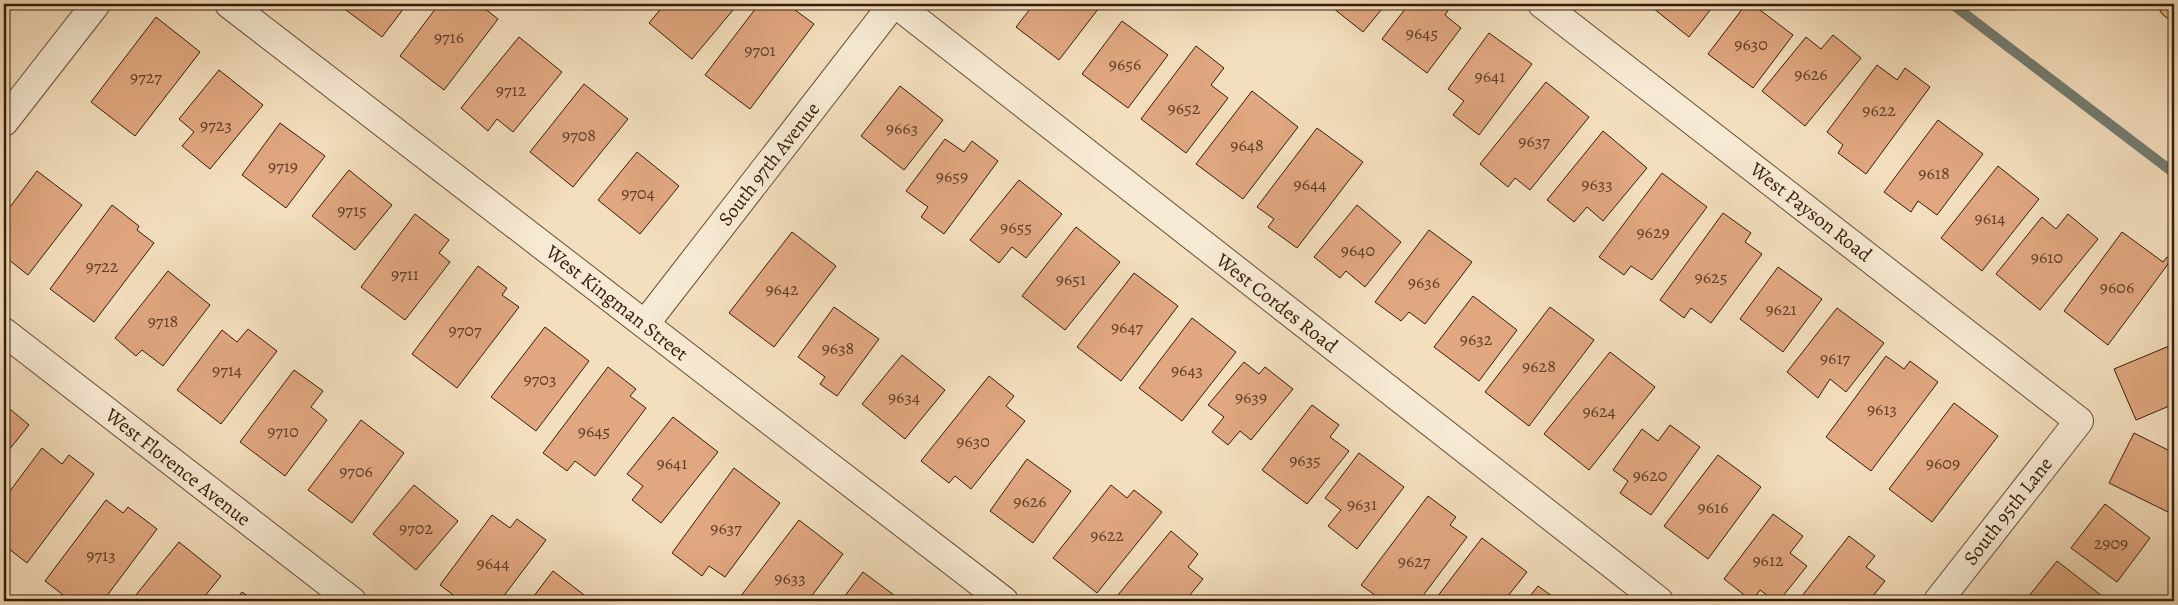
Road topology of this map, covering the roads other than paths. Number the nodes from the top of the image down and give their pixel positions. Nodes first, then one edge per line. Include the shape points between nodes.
1 (96, 4) edge
2 (229, 4) edge
3 (894, 4) edge
4 (1542, 4) edge
5 (4, 122) edge
6 (645, 324) junction
7 (4, 332) edge
8 (2079, 421) joint
9 (352, 601) edge
10 (1004, 601) edge
11 (1659, 601) edge
12 (1938, 601) edge

1 - 5 street
2 - 6 street, West Kingman Street
3 - 6 street, South 97th Avenue
3 - 11 street, West Cordes Road
4 - 8 street, West Payson Road
6 - 10 street, West Kingman Street
7 - 9 street, West Florence Avenue
8 - 12 street, South 95th Lane

